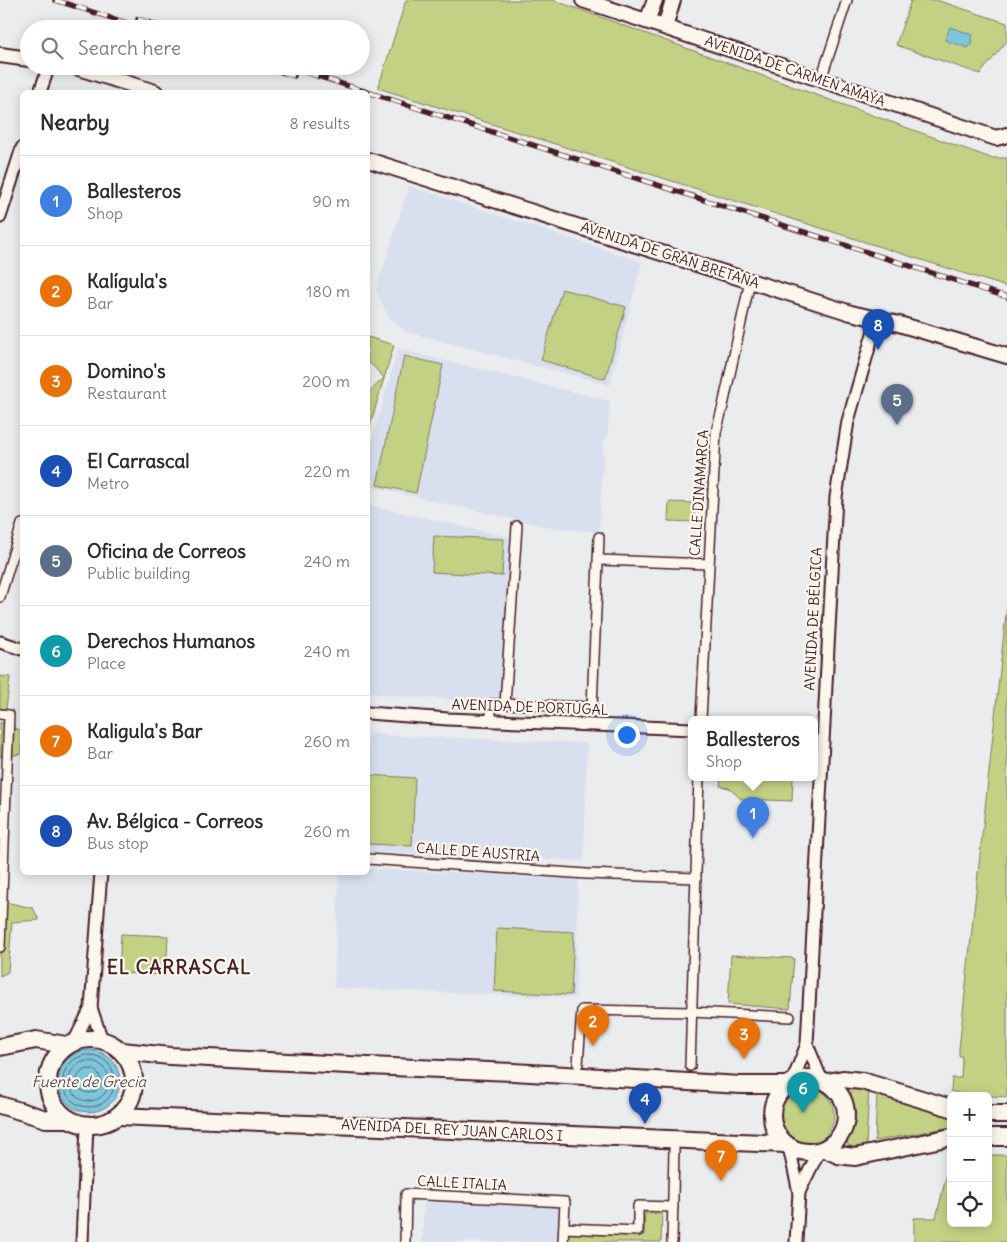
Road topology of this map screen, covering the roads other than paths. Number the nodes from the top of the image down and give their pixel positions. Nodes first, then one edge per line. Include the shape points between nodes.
1 (583, 0) edge
2 (655, 0) edge
3 (674, 0) edge
4 (847, 0) edge
5 (647, 21) junction
6 (665, 27) junction
7 (1, 56) edge
8 (20, 58) edge
9 (46, 75) edge
10 (101, 75) edge
11 (821, 79) junction
12 (42, 90) edge
13 (149, 90) edge
14 (1007, 135) edge
15 (20, 154) edge
16 (370, 161) edge
17 (0, 217) edge
18 (750, 281) junction
19 (877, 320) junction
20 (973, 347) junction
21 (1007, 356) edge
22 (1007, 365) edge
23 (517, 526) dead end
24 (20, 531) edge
25 (599, 537) dead end
26 (599, 560) junction
27 (709, 564) junction
28 (0, 597) edge
29 (0, 642) edge
30 (20, 648) edge
31 (505, 704) junction
32 (370, 713) edge
33 (0, 714) edge
34 (701, 716) edge
35 (491, 720) junction
36 (688, 729) edge
37 (818, 734) edge
38 (699, 781) edge
39 (816, 781) edge
40 (2, 832) edge
41 (370, 859) edge
42 (101, 875) edge
43 (696, 878) junction
44 (0, 947) edge
45 (91, 1008) junction
46 (692, 1012) junction
47 (790, 1017) dead end
48 (102, 1040) junction
49 (70, 1044) junction
50 (807, 1044) junction
51 (0, 1046) edge
52 (122, 1051) junction
53 (578, 1064) dead end
54 (690, 1066) dead end
55 (824, 1081) junction
56 (789, 1083) junction
57 (0, 1105) edge
58 (947, 1107) edge
59 (992, 1114) edge
60 (1007, 1114) edge
61 (118, 1116) junction
62 (67, 1119) junction
63 (87, 1126) junction
64 (992, 1137) edge
65 (1007, 1137) edge
66 (947, 1138) edge
67 (787, 1146) junction
68 (674, 1150) dead end
69 (822, 1150) junction
70 (799, 1192) junction
71 (673, 1207) junction
72 (564, 1228) junction
73 (82, 1242) edge
74 (405, 1242) edge
75 (563, 1242) edge
76 (672, 1242) edge
77 (796, 1242) edge

1 - 5 street, AVENIDA DE CARMEN AMAYA
2 - 5 street
3 - 6 street
4 - 11 street
5 - 6 street, AVENIDA DE CARMEN AMAYA
6 - 11 street, AVENIDA DE CARMEN AMAYA
7 - 8 street
9 - 12 street
10 - 13 street
11 - 14 street, AVENIDA DE CARMEN AMAYA via 996,138
15 - 17 street
16 - 18 street, AVENIDA DE GRAN BRETAÑA
18 - 19 street, AVENIDA DE GRAN BRETAÑA
18 - 27 street, CALLE DINAMARCA via 717,422
19 - 20 street, AVENIDA DE GRAN BRETAÑA
19 - 37 street, AVENIDA DE BÉLGICA via 851,406 838,476
20 - 21 street, AVENIDA DE GRAN BRETAÑA
20 - 22 street, AVENIDA DE GRAN BRETAÑA
23 - 31 street
24 - 28 street
25 - 26 street
26 - 27 street, CALLE DINAMARCA
26 - 31 street via 592,707
27 - 34 street
29 - 30 street
31 - 35 street via 491,704
32 - 35 street, AVENIDA DE PORTUGAL
33 - 40 street via 9,716
35 - 36 street, AVENIDA DE PORTUGAL
38 - 43 street
39 - 50 street, AVENIDA DE BÉLGICA
40 - 44 street
41 - 43 street, CALLE DE AUSTRIA
42 - 45 street
43 - 46 street
45 - 48 street
45 - 49 street
46 - 47 street
46 - 53 street via 582,1010
46 - 54 street
48 - 49 main road via 91,1038
48 - 52 main road
49 - 51 main road via 36,1040
49 - 62 main road via 54,1058 48,1074 51,1099
50 - 55 street
50 - 56 street
52 - 56 main road via 741,1085
52 - 61 main road via 134,1077 131,1098
55 - 56 main road via 807,1077
55 - 58 main road via 862,1081
55 - 69 main road via 840,1094 846,1110 846,1122 835,1142
56 - 67 main road via 777,1094 771,1115 778,1136
57 - 62 main road via 46,1119
59 - 60 main road
61 - 63 main road via 103,1124
61 - 67 main road, AVENIDA DEL REY JUAN CARLOS I
62 - 63 main road
63 - 73 street
64 - 65 main road
66 - 69 main road via 855,1157
67 - 69 main road via 804,1152
67 - 70 street
68 - 71 street
69 - 70 street
70 - 77 street
71 - 72 street via 638,1206 638,1231
71 - 76 street
72 - 74 street, CALLE ITALIA via 565,1202 406,1194
72 - 75 street

